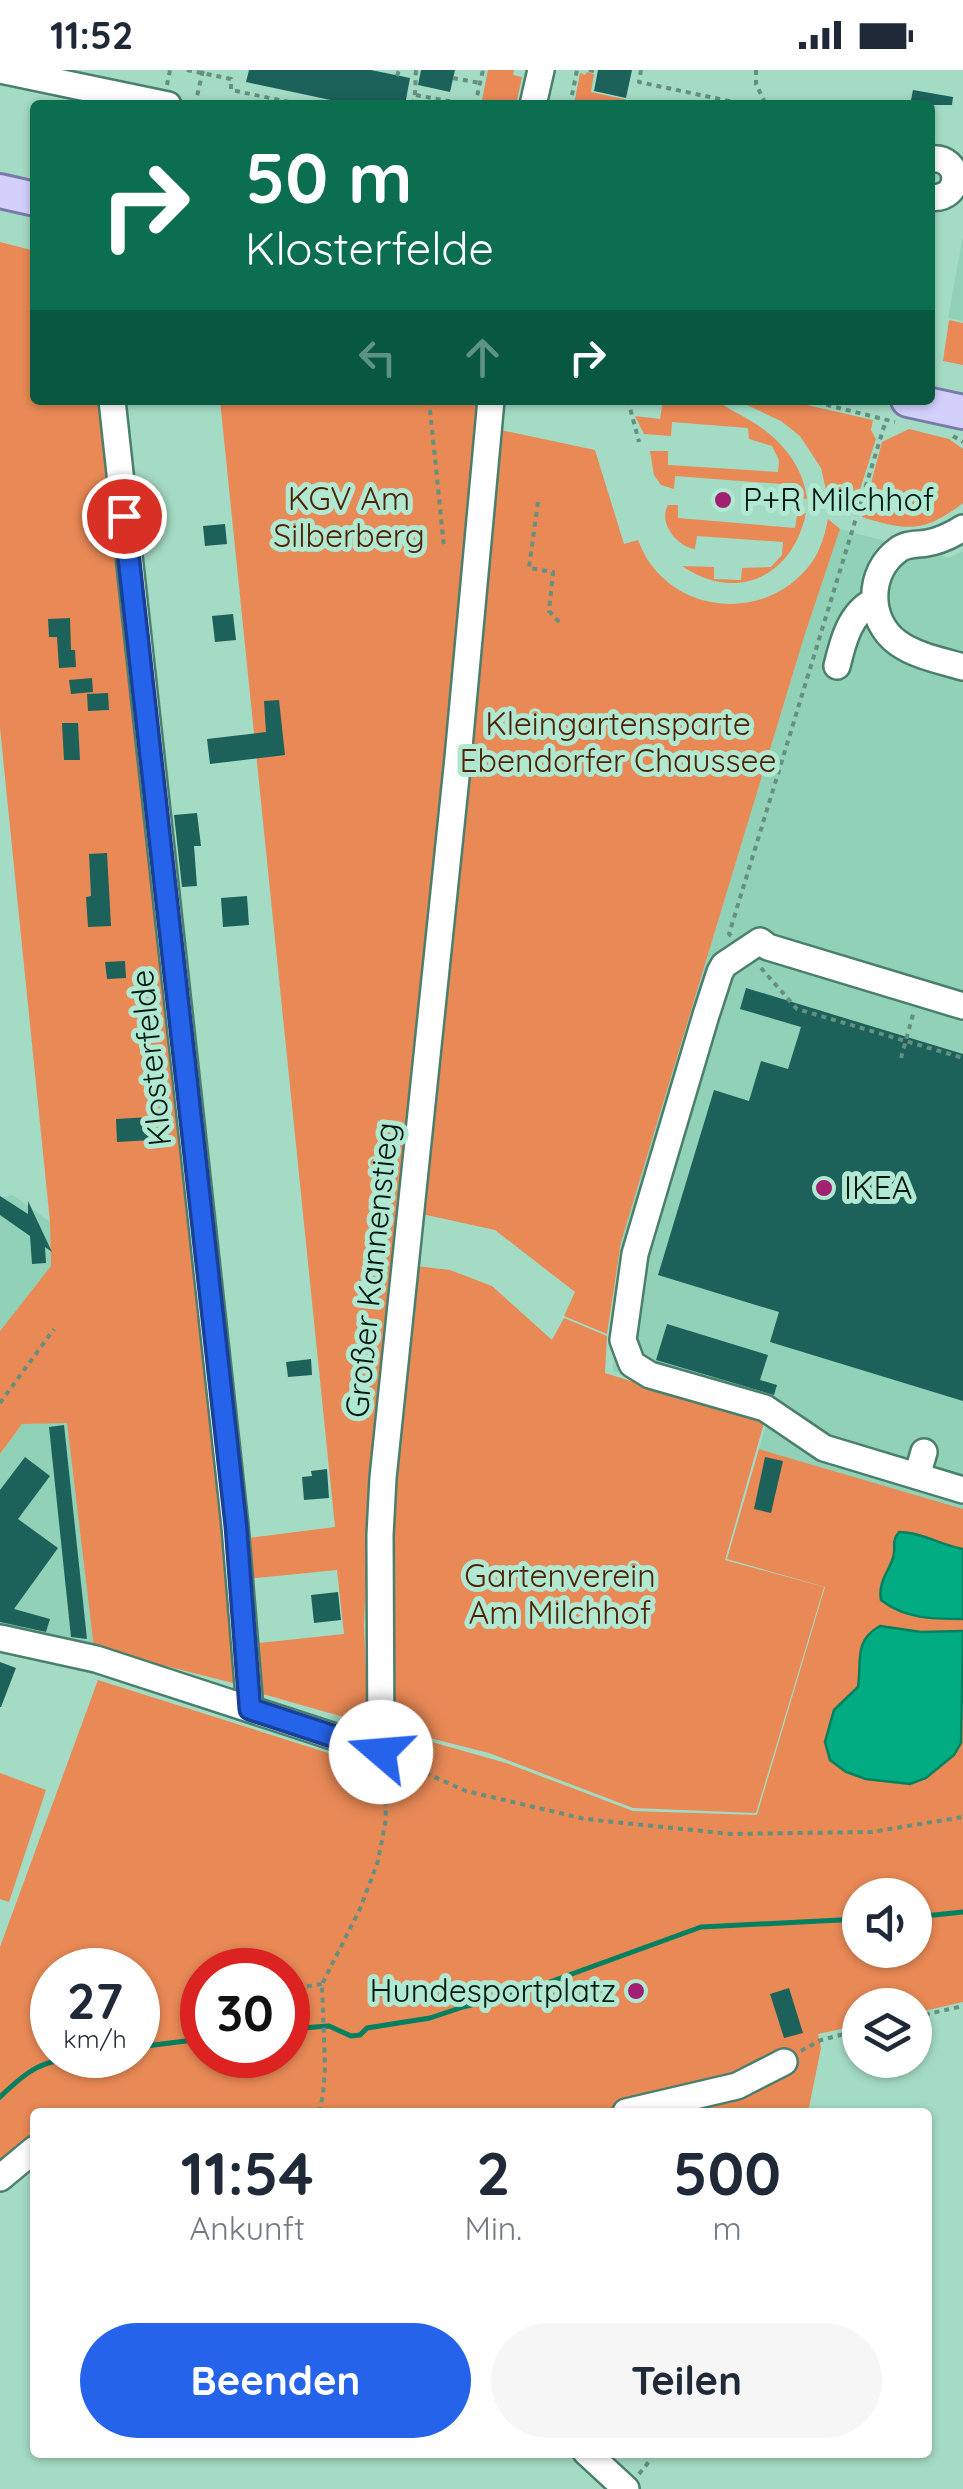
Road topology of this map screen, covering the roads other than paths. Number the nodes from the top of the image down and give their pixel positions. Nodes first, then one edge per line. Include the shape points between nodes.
1 (0, 70) edge
2 (540, 70) edge
3 (144, 100) edge
4 (534, 100) edge
5 (935, 158) edge
6 (0, 191) edge
7 (30, 198) edge
8 (935, 198) edge
9 (113, 405) edge
10 (491, 405) edge
11 (963, 528) edge
12 (874, 600) junction
13 (837, 666) dead end
14 (963, 668) edge
15 (963, 1006) edge
16 (963, 1490) edge
17 (0, 1638) edge
18 (250, 1709) junction
19 (784, 2062) road end
20 (643, 2108) edge
21 (30, 2153) edge
22 (0, 2178) edge
23 (592, 2458) edge
24 (626, 2489) edge

1 - 3 street
2 - 4 street
5 - 8 street via 950,162 957,177 951,193
6 - 7 main road
9 - 18 street, Klosterfelde via 236,1526
10 - 18 street, Großer Kannenstieg via 383,1478 381,1752
11 - 12 street via 889,557
12 - 13 street via 855,616
12 - 14 street via 891,638
15 - 16 street via 760,941 724,965 635,1254 624,1340 632,1364 650,1374 765,1408 824,1448 921,1464
17 - 18 street via 74,1653
19 - 20 street via 737,2086
21 - 22 street
23 - 24 street

